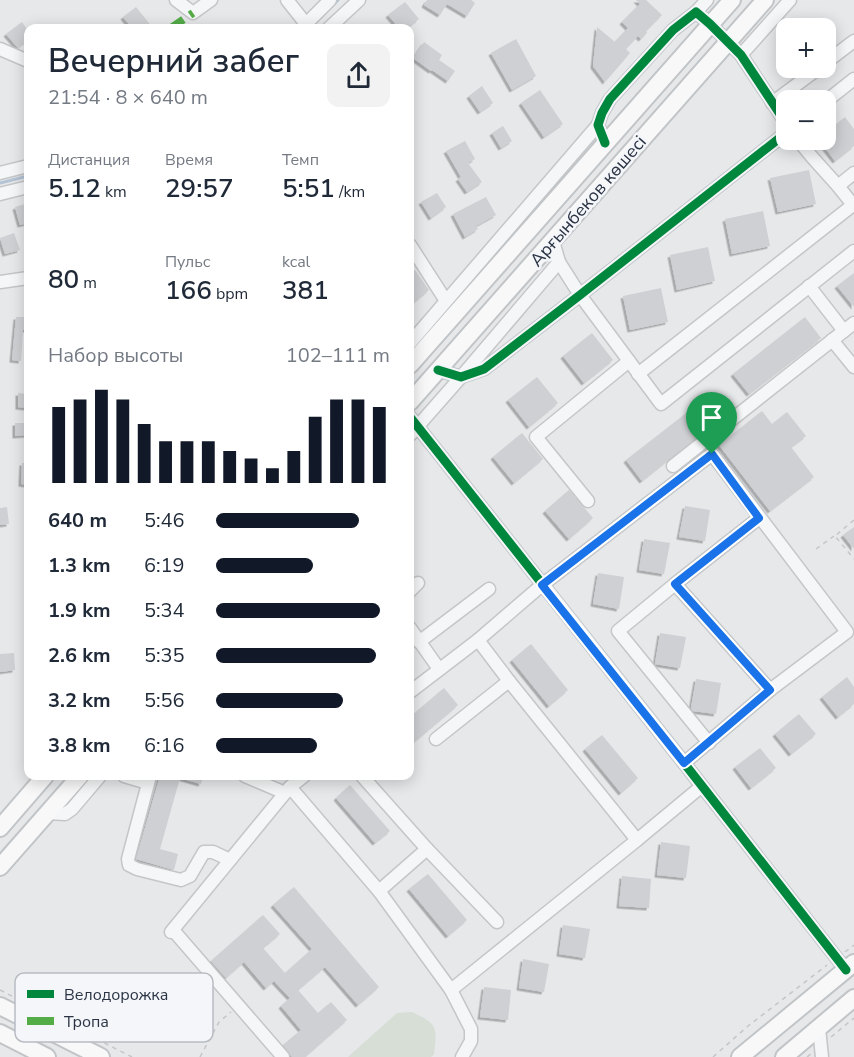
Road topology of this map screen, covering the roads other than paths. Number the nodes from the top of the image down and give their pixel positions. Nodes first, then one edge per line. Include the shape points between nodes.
1 (176, 0) edge
2 (211, 0) edge
3 (287, 0) edge
4 (330, 0) edge
5 (359, 0) edge
6 (707, 0) edge
7 (732, 0) edge
8 (765, 0) edge
9 (790, 0) edge
10 (696, 12) junction
11 (303, 24) edge
12 (306, 24) edge
13 (336, 24) edge
14 (711, 24) junction
15 (854, 41) edge
16 (728, 42) junction
17 (0, 49) edge
18 (741, 55) junction
19 (836, 55) edge
20 (24, 59) edge
21 (806, 78) edge
22 (854, 79) edge
23 (836, 93) edge
24 (772, 103) junction
25 (776, 109) edge
26 (598, 125) junction
27 (776, 141) edge
28 (605, 143) junction
29 (806, 150) edge
30 (24, 167) edge
31 (0, 173) edge
32 (854, 173) edge
33 (838, 186) junction
34 (24, 188) edge
35 (0, 194) edge
36 (853, 206) edge
37 (553, 241) junction
38 (414, 251) edge
39 (854, 251) edge
40 (559, 262) junction
41 (24, 279) edge
42 (0, 282) edge
43 (809, 286) junction
44 (580, 295) junction
45 (446, 301) junction
46 (849, 327) edge
47 (414, 338) edge
48 (832, 340) junction
49 (414, 359) edge
50 (629, 361) junction
51 (854, 367) edge
52 (438, 370) junction
53 (638, 374) junction
54 (461, 377) junction
55 (414, 397) edge
56 (414, 425) edge
57 (414, 429) edge
58 (702, 443) junction
59 (712, 454) junction
60 (673, 466) dead end
61 (588, 501) dead end
62 (759, 518) junction
63 (675, 584) junction
64 (542, 585) junction
65 (489, 588) dead end
66 (414, 634) edge
67 (478, 640) junction
68 (419, 642) junction
69 (439, 669) junction
70 (509, 681) junction
71 (414, 689) edge
72 (770, 690) junction
73 (436, 739) dead end
74 (709, 743) junction
75 (684, 763) junction
76 (42, 780) edge
77 (76, 780) edge
78 (97, 780) edge
79 (149, 780) edge
80 (257, 780) edge
81 (299, 780) edge
82 (366, 780) edge
83 (702, 786) junction
84 (287, 790) junction
85 (47, 813) junction
86 (0, 828) edge
87 (637, 840) junction
88 (427, 849) junction
89 (230, 860) junction
90 (0, 867) edge
91 (379, 891) junction
92 (496, 922) dead end
93 (846, 964) edge
94 (209, 973) edge
95 (213, 978) edge
96 (451, 990) junction
97 (854, 998) edge
98 (0, 1006) edge
99 (15, 1014) edge
100 (819, 1028) junction
101 (0, 1033) edge
102 (15, 1041) edge
103 (18, 1042) edge
104 (71, 1042) edge
105 (47, 1057) edge
106 (101, 1057) edge
107 (283, 1057) edge
108 (462, 1057) edge
109 (740, 1057) edge
110 (784, 1057) edge
111 (822, 1057) edge

1 - 2 street via 192,13
3 - 11 street
4 - 12 street
5 - 13 street
6 - 10 street
7 - 14 main road, Арғынбеков көшесі
8 - 16 main road, Арғынбеков көшесі
9 - 18 street
10 - 14 street
10 - 26 street via 673,30 610,99
14 - 16 street
14 - 28 main road, Арғынбеков көшесі
15 - 19 street
16 - 18 street
16 - 37 main road, Арғынбеков көшесі
17 - 20 street
18 - 24 street
21 - 24 street
22 - 23 street
24 - 25 street
26 - 28 street
26 - 45 street
27 - 44 street
28 - 49 main road, Арғынбеков көшесі
29 - 33 street
30 - 31 street
32 - 33 street
33 - 36 street
34 - 35 street
36 - 53 street
37 - 40 street
37 - 52 main road, Арғынбеков көшесі
38 - 45 street
39 - 43 street
40 - 44 street
40 - 54 street
41 - 42 street
43 - 46 street
43 - 53 street via 662,404
44 - 50 street
44 - 54 street via 484,369
45 - 47 street
46 - 48 street
48 - 51 street
48 - 58 street
50 - 53 street
50 - 61 street via 536,437
52 - 54 street
52 - 55 main road, Арғынбеков көшесі
54 - 56 street
57 - 64 street
58 - 59 street
58 - 60 street
59 - 62 street
59 - 64 street
62 - 63 street
62 - 72 street via 847,632
63 - 72 street
63 - 74 street via 618,632
64 - 67 street
64 - 75 street
65 - 68 street
66 - 68 street
67 - 69 street
67 - 70 street
68 - 69 street
69 - 71 street
70 - 73 street
70 - 87 street
72 - 74 street
74 - 75 street
75 - 83 street
76 - 86 main road
77 - 85 main road
78 - 85 street via 65,814
79 - 89 street via 129,865 181,880 190,876 204,852
80 - 84 street
81 - 84 street
82 - 88 street
83 - 87 street
83 - 93 street
84 - 89 street
84 - 91 street
85 - 90 main road
87 - 96 street
88 - 91 street
88 - 92 street
89 - 94 street via 172,931
91 - 96 street
93 - 109 main road
95 - 107 street
96 - 108 street via 471,1029 471,1041
97 - 100 main road
98 - 99 main road
100 - 110 main road
100 - 111 street
101 - 102 main road
103 - 105 main road
104 - 106 main road

